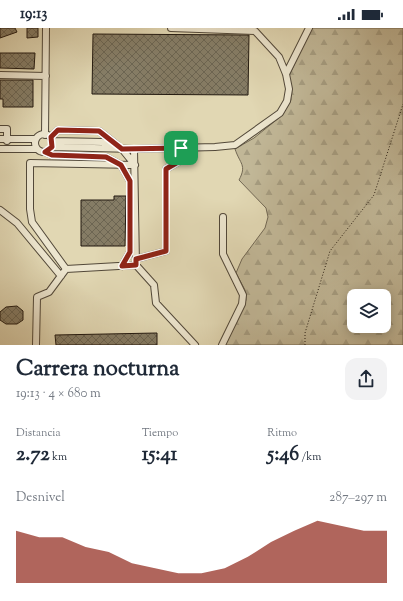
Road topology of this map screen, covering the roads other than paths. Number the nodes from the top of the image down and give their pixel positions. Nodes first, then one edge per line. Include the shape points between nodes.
1 (46, 28) edge
2 (171, 28) edge
3 (309, 28) edge
4 (286, 74) junction
5 (0, 75) edge
6 (46, 76) junction
7 (0, 129) edge
8 (3, 139) edge
9 (36, 139) junction
10 (50, 140) junction
11 (181, 148) junction
12 (3, 149) edge
13 (37, 149) junction
14 (122, 149) junction
15 (134, 149) junction
16 (45, 152) junction
17 (121, 165) junction
18 (135, 165) junction
19 (0, 210) edge
20 (223, 217) dead end
21 (136, 262) junction
22 (122, 266) junction
23 (66, 269) junction
24 (61, 276) junction
25 (36, 345) edge
26 (195, 345) edge
27 (222, 345) edge

1 - 6 lane
2 - 4 lane via 255,31 279,57
3 - 4 lane
4 - 11 lane via 289,89 287,101 280,113 235,145
5 - 6 lane
6 - 10 lane
7 - 8 lane via 7,130
8 - 9 lane
8 - 12 lane
9 - 10 lane via 40,136
9 - 13 lane
10 - 14 lane
10 - 14 lane via 58,130 99,131
10 - 16 lane
11 - 15 lane
11 - 21 lane via 183,159 166,169 166,251
12 - 13 lane
13 - 16 lane
14 - 15 lane
14 - 18 lane
15 - 18 lane
16 - 17 lane via 52,155 106,157
17 - 18 lane
17 - 22 lane via 130,181 130,252
17 - 23 lane via 30,163 32,222
18 - 21 lane
19 - 24 lane via 17,223
20 - 27 lane via 223,254 243,295 242,304
21 - 22 lane
21 - 26 lane via 154,285 156,303
22 - 23 lane
23 - 24 lane
24 - 25 lane via 49,292 37,297

